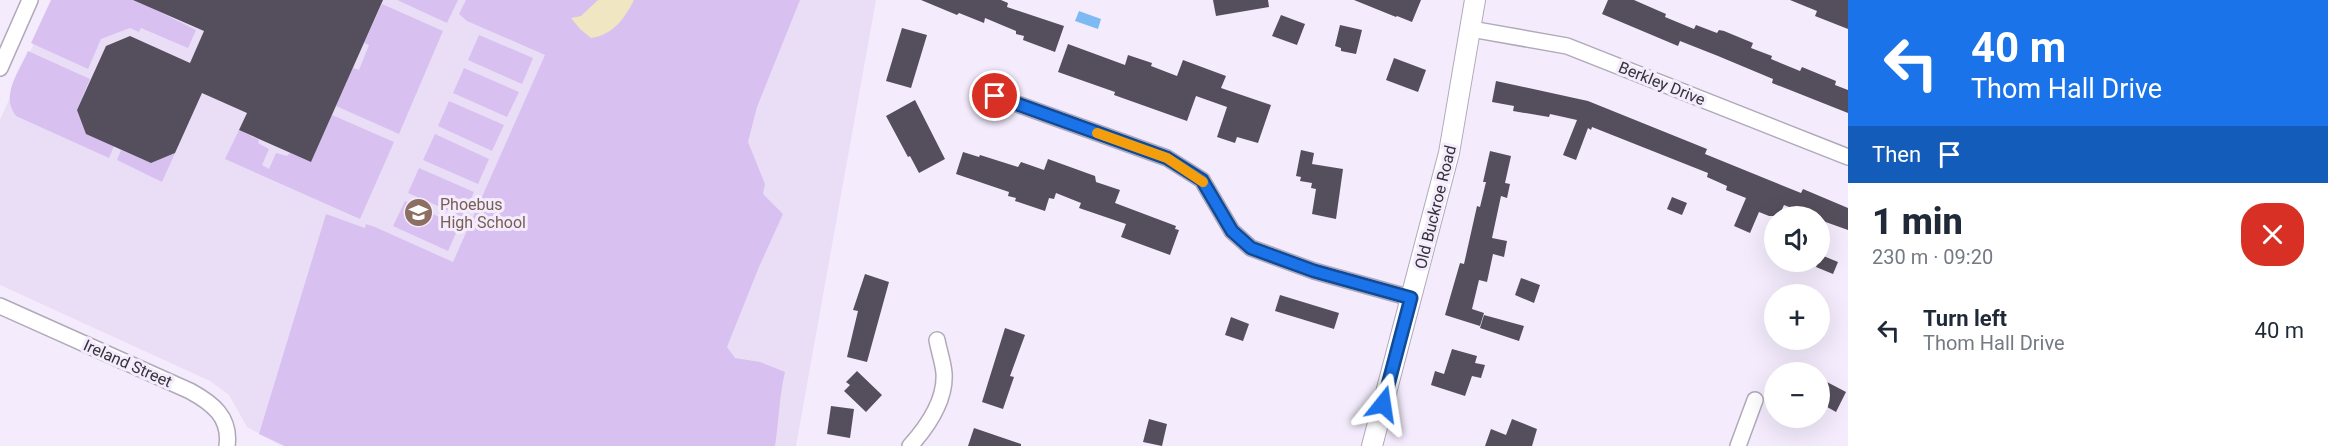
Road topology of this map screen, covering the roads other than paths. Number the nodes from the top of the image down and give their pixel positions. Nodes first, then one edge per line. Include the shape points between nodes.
1 (30, 0) edge
2 (1474, 0) edge
3 (1471, 29) junction
4 (0, 68) edge
5 (995, 96) dead end
6 (1848, 157) edge
7 (1411, 298) junction
8 (0, 306) edge
9 (937, 340) dead end
10 (1755, 400) dead end
11 (227, 446) edge
12 (910, 446) edge
13 (1372, 446) edge
14 (1738, 446) edge

1 - 4 street
2 - 3 street, Old Buckroe Road
3 - 6 street, Berkley Drive via 1567,46
3 - 7 street, Old Buckroe Road via 1449,153
5 - 7 street via 1167,158 1202,180 1232,231 1251,248 1314,271
7 - 13 street, Old Buckroe Road
8 - 11 street, Ireland Street via 211,403 223,418
9 - 12 street via 944,372 942,391 932,419
10 - 14 street

